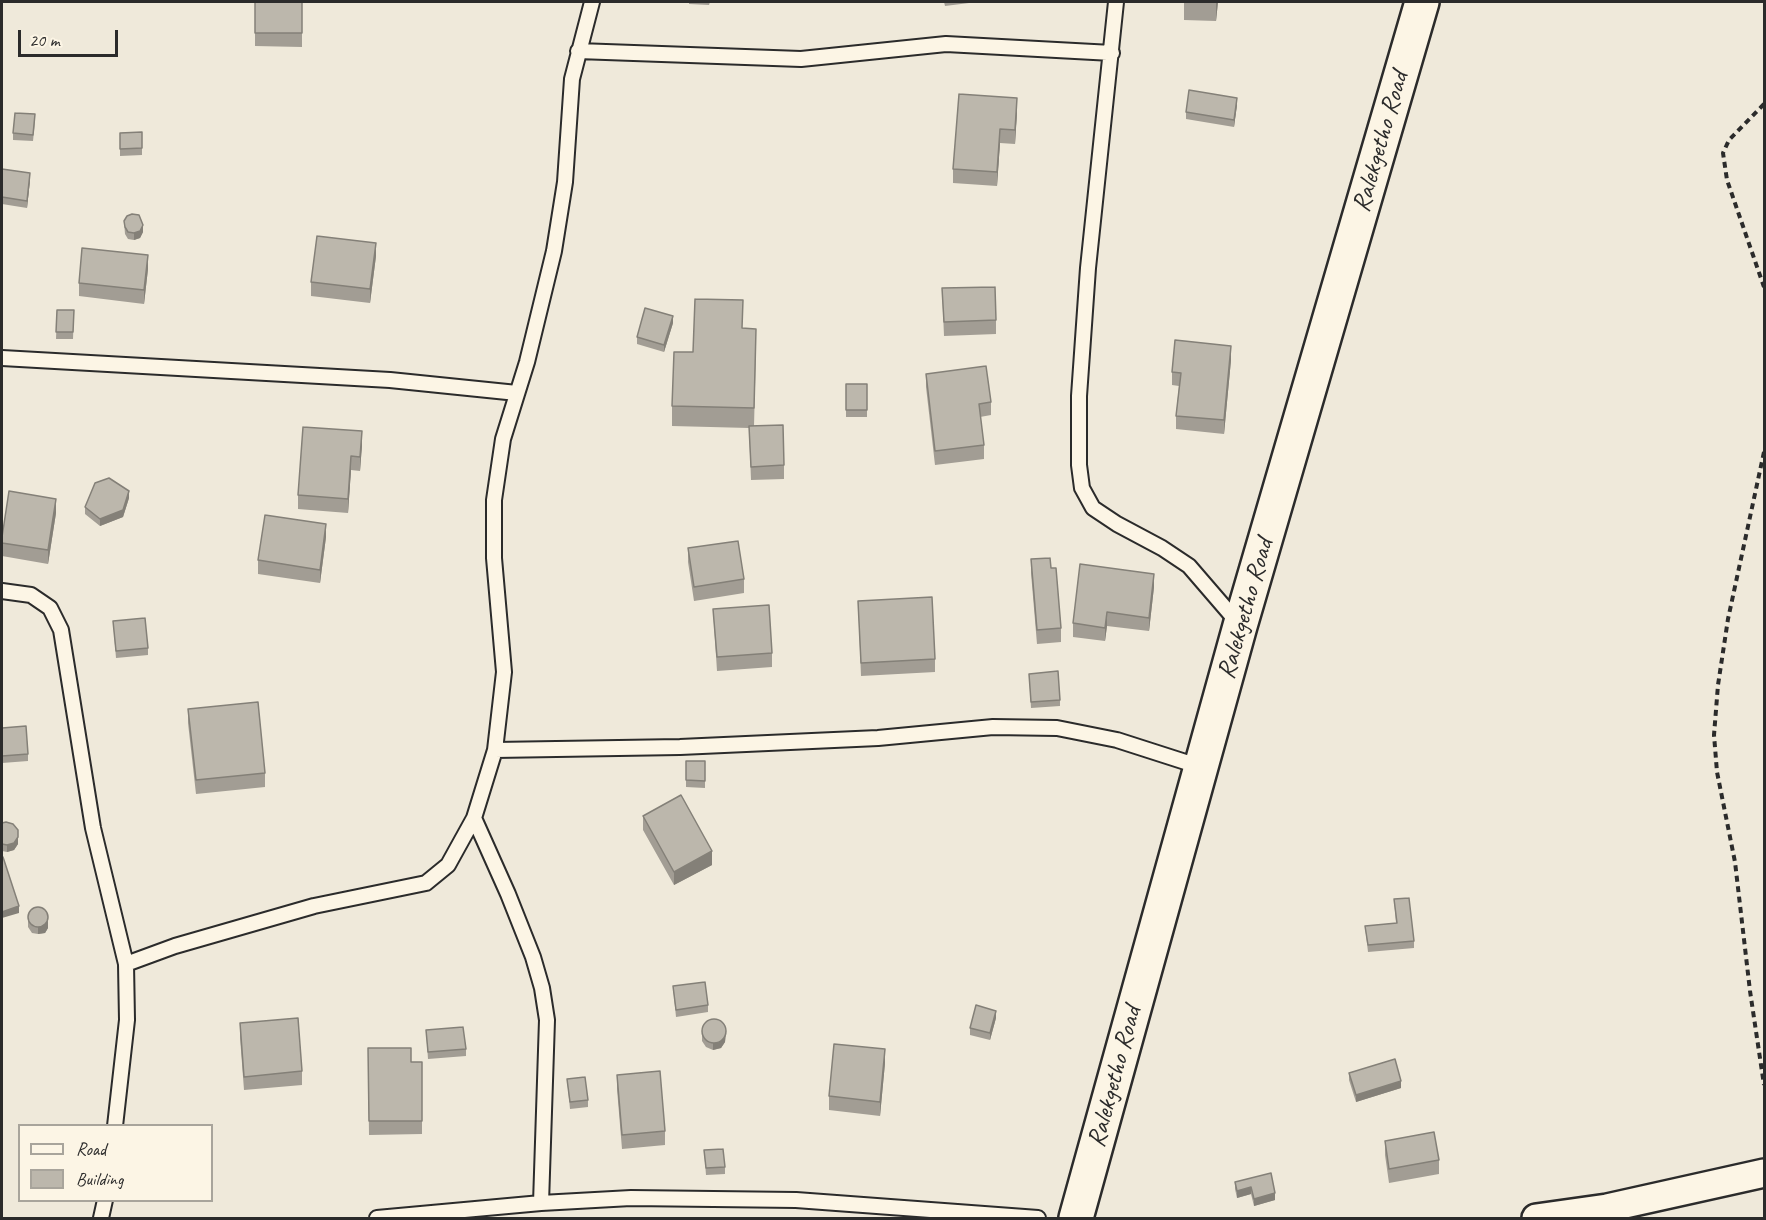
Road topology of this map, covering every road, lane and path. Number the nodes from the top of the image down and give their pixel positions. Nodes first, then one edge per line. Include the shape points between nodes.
1 (592, 2) edge
2 (1116, 2) edge
3 (1422, 2) edge
4 (578, 51) junction
5 (1112, 53) junction
6 (1764, 104) edge
7 (1764, 287) edge
8 (2, 358) edge
9 (517, 393) junction
10 (1764, 452) edge
11 (2, 591) edge
12 (1240, 626) junction
13 (495, 750) junction
14 (1201, 767) junction
15 (474, 818) junction
16 (126, 964) junction
17 (1764, 1085) edge
18 (115, 1124) edge
19 (1764, 1173) edge
20 (105, 1202) edge
21 (541, 1203) junction
22 (101, 1218) edge
23 (377, 1218) edge
24 (1038, 1218) edge
25 (1076, 1218) edge
26 (1536, 1218) edge

1 - 4 lane
2 - 5 lane
3 - 12 main road, Ralekgetho Road
4 - 5 lane via 801,59 946,44
4 - 9 lane via 554,251
5 - 12 lane via 1088,268 1080,384 1082,488 1093,508 1189,566
6 - 7 path via 1729,140 1724,153 1727,180
8 - 9 lane via 390,380
9 - 13 lane via 503,439 494,500 494,558 504,672
10 - 17 path via 1728,619 1714,735
11 - 16 lane via 31,594 50,608 61,630 93,828
12 - 14 main road, Ralekgetho Road
13 - 14 lane via 691,747 878,738 993,727 1057,728 1117,740
13 - 15 lane
14 - 25 main road, Ralekgetho Road
15 - 16 lane via 448,866 426,883 314,906
15 - 21 lane via 533,957 548,1020
16 - 18 lane via 127,1020
19 - 26 street via 1607,1208
20 - 22 lane
21 - 23 lane
21 - 24 lane via 631,1198 796,1200

